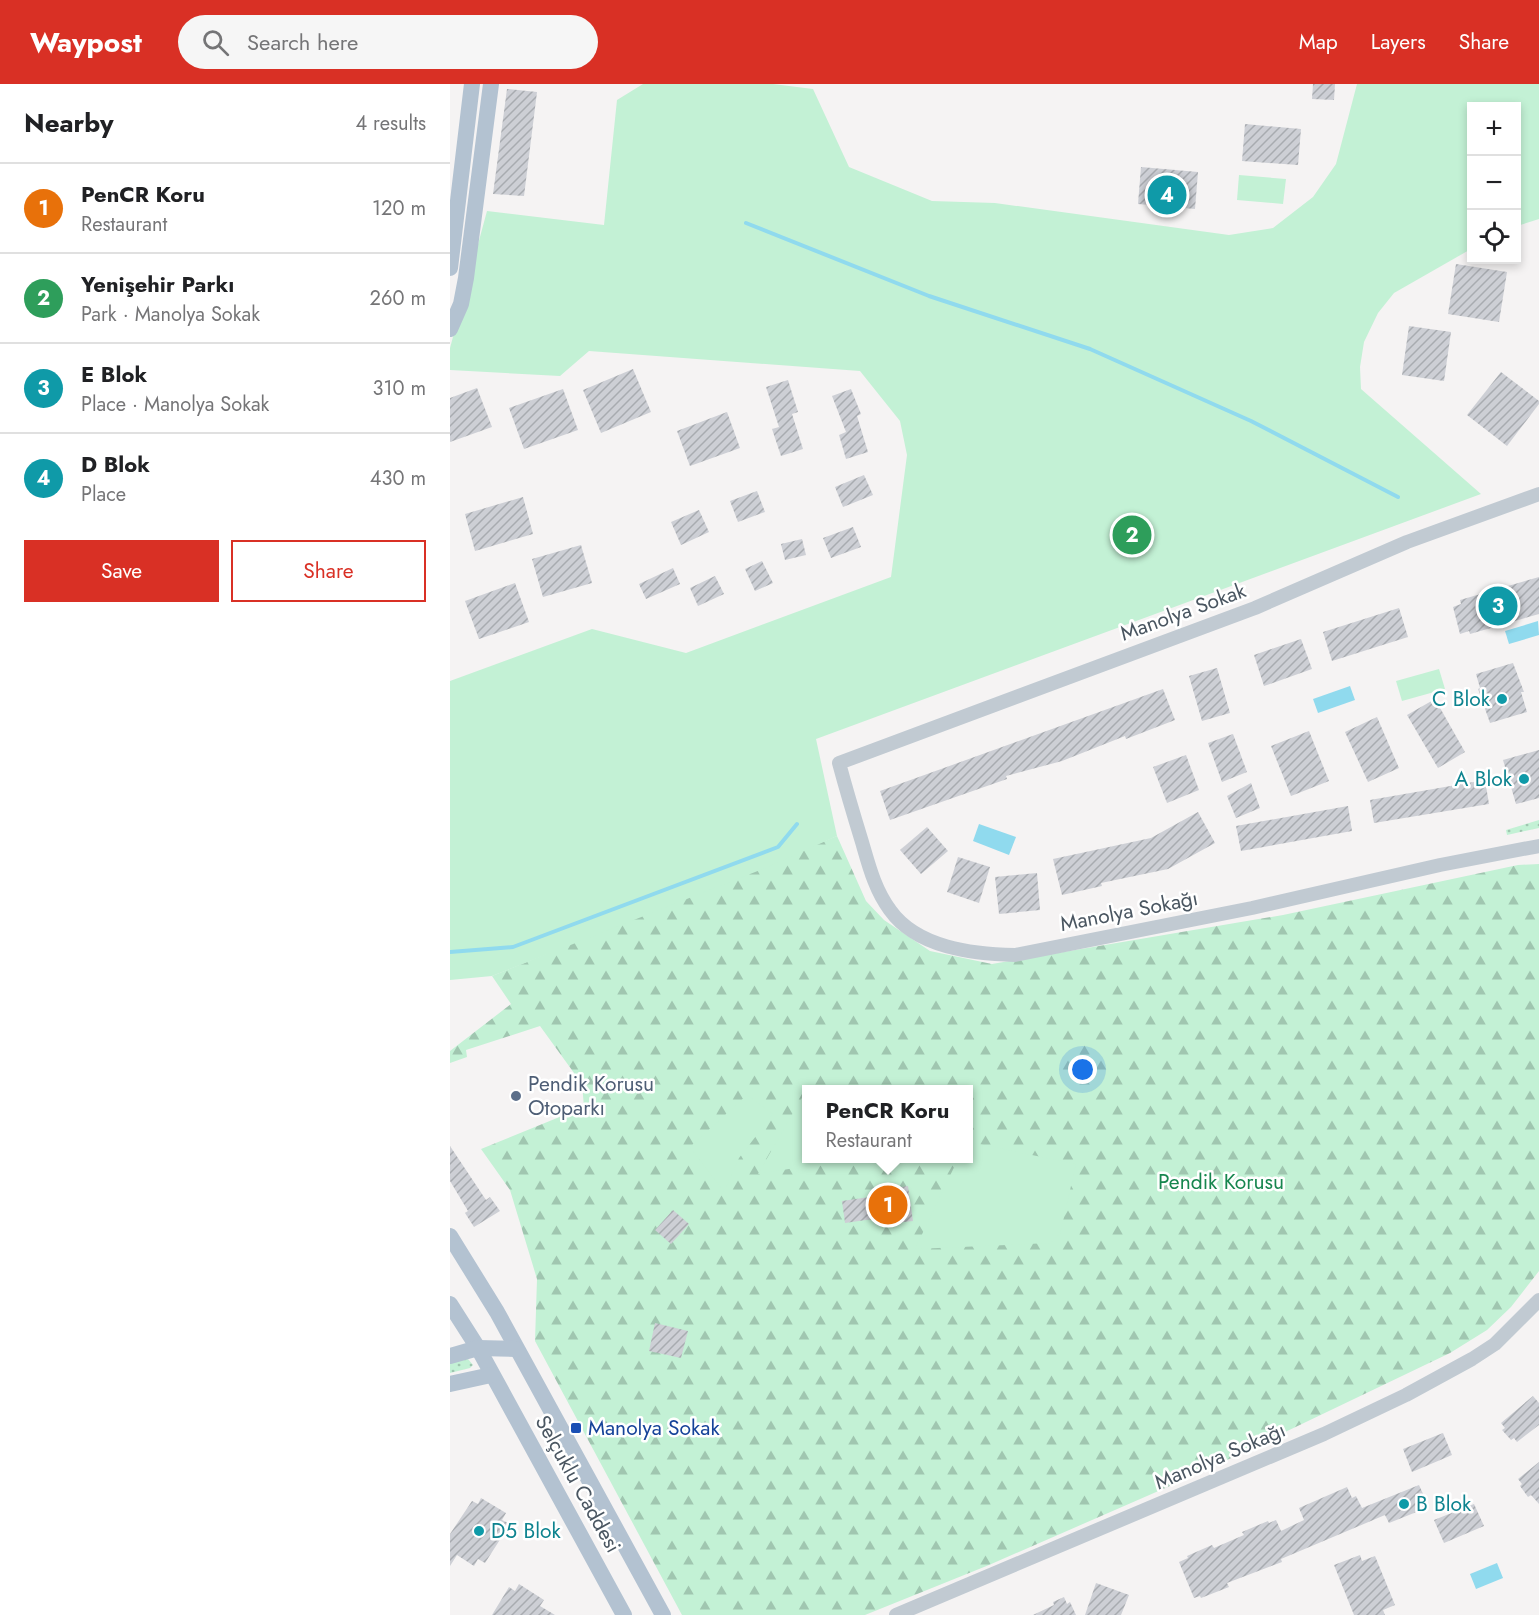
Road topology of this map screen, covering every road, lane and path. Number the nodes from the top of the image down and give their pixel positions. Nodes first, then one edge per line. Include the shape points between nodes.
1 (472, 84) edge
2 (491, 84) edge
3 (450, 268) edge
4 (450, 329) edge
5 (1539, 494) edge
6 (838, 763) joint
7 (1539, 846) edge
8 (450, 1236) edge
9 (1539, 1300) edge
10 (450, 1304) edge
11 (478, 1348) junction
12 (516, 1348) junction
13 (450, 1356) edge
14 (492, 1375) junction
15 (450, 1384) edge
16 (624, 1615) edge
17 (663, 1615) edge
18 (896, 1615) edge

1 - 3 main road
2 - 4 main road via 466,278 461,304
5 - 6 street, Manolya Sokak via 1407,542 1255,608
6 - 7 street, Manolya Sokağı via 876,885 890,911 906,927 934,942 984,954 1015,955
8 - 12 main road, Selçuklu Caddesi
9 - 18 street, Manolya Sokağı via 1494,1344 1406,1395 1315,1438
10 - 11 main road, Selçuklu Caddesi
11 - 12 main road
11 - 13 main road
11 - 14 main road, Selçuklu Caddesi
12 - 14 main road
12 - 17 main road, Selçuklu Caddesi
14 - 15 main road
14 - 16 main road, Selçuklu Caddesi

